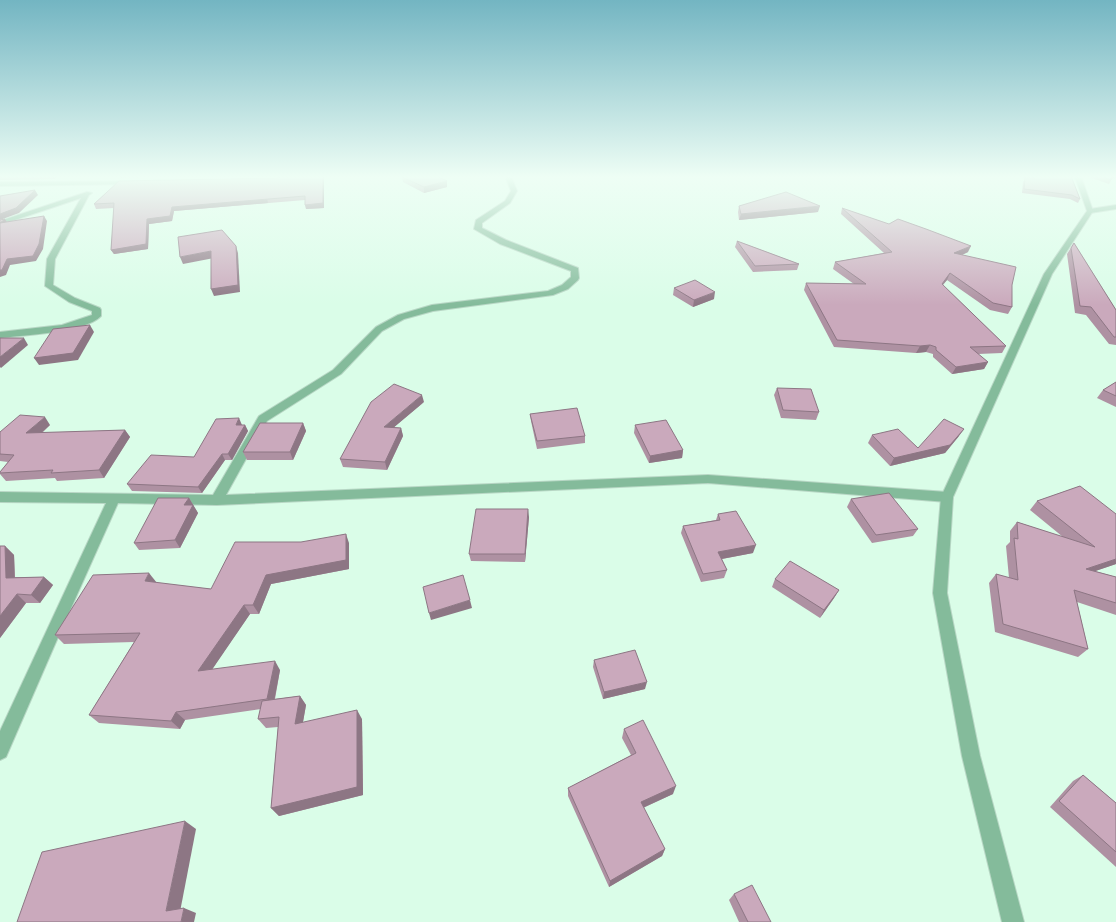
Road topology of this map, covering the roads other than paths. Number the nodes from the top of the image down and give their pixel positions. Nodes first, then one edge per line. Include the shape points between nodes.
1 (12, 219) edge
2 (73, 219) edge
3 (483, 219) edge
4 (1084, 219) edge
5 (0, 223) edge
6 (0, 335) edge
7 (0, 497) edge
8 (948, 497) junction
9 (114, 499) junction
10 (217, 500) junction
11 (0, 751) edge
12 (1013, 922) edge

1 - 5 street
2 - 6 street via 51,259 49,286 72,300 97,310 96,316 69,328
3 - 10 street via 479,222 478,229 503,242 575,270 575,278 565,287 550,293 432,308 401,317 379,329 337,372 263,418
4 - 8 street via 1048,274
7 - 9 street
8 - 10 street via 708,480
8 - 12 street via 940,593 971,756
9 - 10 street
9 - 11 street

